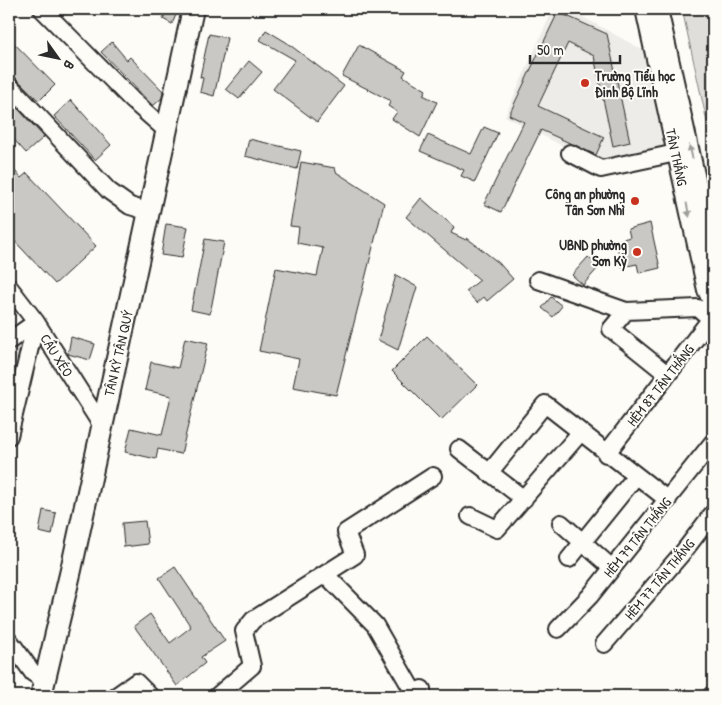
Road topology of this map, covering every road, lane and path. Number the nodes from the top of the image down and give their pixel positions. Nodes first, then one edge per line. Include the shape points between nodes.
1 (42, 9) edge
2 (193, 9) edge
3 (644, 9) edge
4 (659, 9) edge
5 (9, 85) edge
6 (167, 131) junction
7 (570, 152) dead end
8 (676, 154) junction
9 (150, 212) junction
10 (713, 251) edge
11 (538, 280) dead end
12 (9, 287) edge
13 (626, 312) junction
14 (713, 313) edge
15 (36, 322) junction
16 (9, 341) edge
17 (667, 374) junction
18 (102, 426) junction
19 (580, 433) junction
20 (9, 436) edge
21 (713, 442) edge
22 (460, 449) dead end
23 (606, 454) junction
24 (489, 473) junction
25 (433, 476) dead end
26 (636, 476) junction
27 (524, 499) junction
28 (668, 500) junction
29 (713, 513) edge
30 (470, 516) dead end
31 (561, 523) dead end
32 (584, 541) junction
33 (569, 559) dead end
34 (612, 568) junction
35 (325, 574) junction
36 (558, 629) dead end
37 (9, 640) edge
38 (604, 644) dead end
39 (42, 688) edge
40 (422, 689) dead end
41 (226, 694) edge
42 (116, 696) edge
43 (150, 696) edge

1 - 6 street
2 - 6 main road, TÂN KỲ TÂN QUÝ
3 - 8 street, TÂN THẮNG
10 -> 4 street, TÂN THẮNG
5 - 9 street via 109,191 130,206
6 - 9 main road, TÂN KỲ TÂN QUÝ
7 - 8 street via 600,169
8 -> 14 street, TÂN THẮNG
9 - 18 main road, TÂN KỲ TÂN QUÝ
11 - 13 street
12 - 15 street, CẦU XÉO
13 - 14 street via 698,308
13 - 17 street via 611,329
14 - 17 street, HẺM 87 TÂN THẮNG
15 - 16 street
15 - 18 street, CẦU XÉO
15 - 20 street
17 - 23 street, HẺM 87 TÂN THẮNG
18 - 39 main road, TÂN KỲ TÂN QUÝ
19 - 23 street
19 - 24 street via 545,404
19 - 27 street
21 - 28 street, HẺM 79 TÂN THẮNG
22 - 24 street
23 - 26 street
24 - 27 street
25 - 35 street via 346,532 355,555
26 - 28 street
26 - 32 street
27 - 30 street via 497,529
28 - 34 street, HẺM 79 TÂN THẮNG
29 - 38 street, HẺM 77 TÂN THẮNG via 684,552
31 - 32 street
32 - 33 street
32 - 34 street
34 - 36 street, HẺM 79 TÂN THẮNG
35 - 40 street via 375,625 414,693
35 - 41 street via 248,625 244,631 252,666
37 - 39 street
42 - 43 street via 136,682

